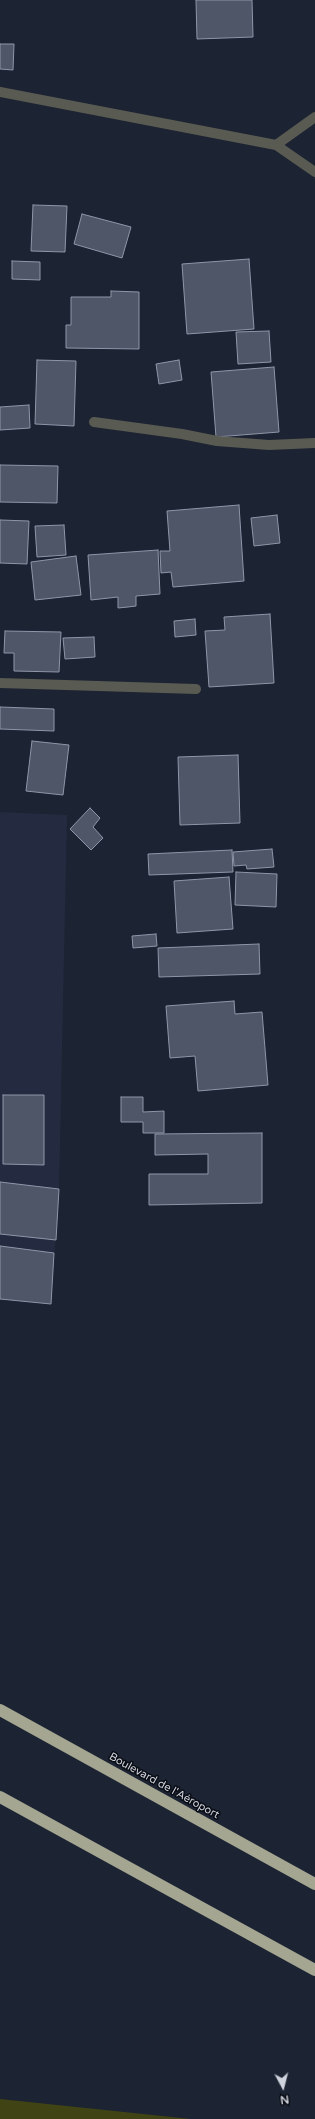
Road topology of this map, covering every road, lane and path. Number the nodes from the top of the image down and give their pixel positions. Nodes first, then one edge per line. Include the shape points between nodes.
1 (0, 92) edge
2 (315, 117) edge
3 (276, 145) junction
4 (315, 172) edge
5 (94, 422) dead end
6 (315, 443) edge
7 (0, 683) edge
8 (196, 689) dead end
9 (0, 1710) edge
10 (0, 1797) edge
11 (315, 1884) edge
12 (315, 1970) edge

1 - 3 street
2 - 3 street
3 - 4 street
5 - 6 street via 217,441 269,445
7 - 8 street
9 - 11 highway, Boulevard de l'Aéroport
10 - 12 highway

